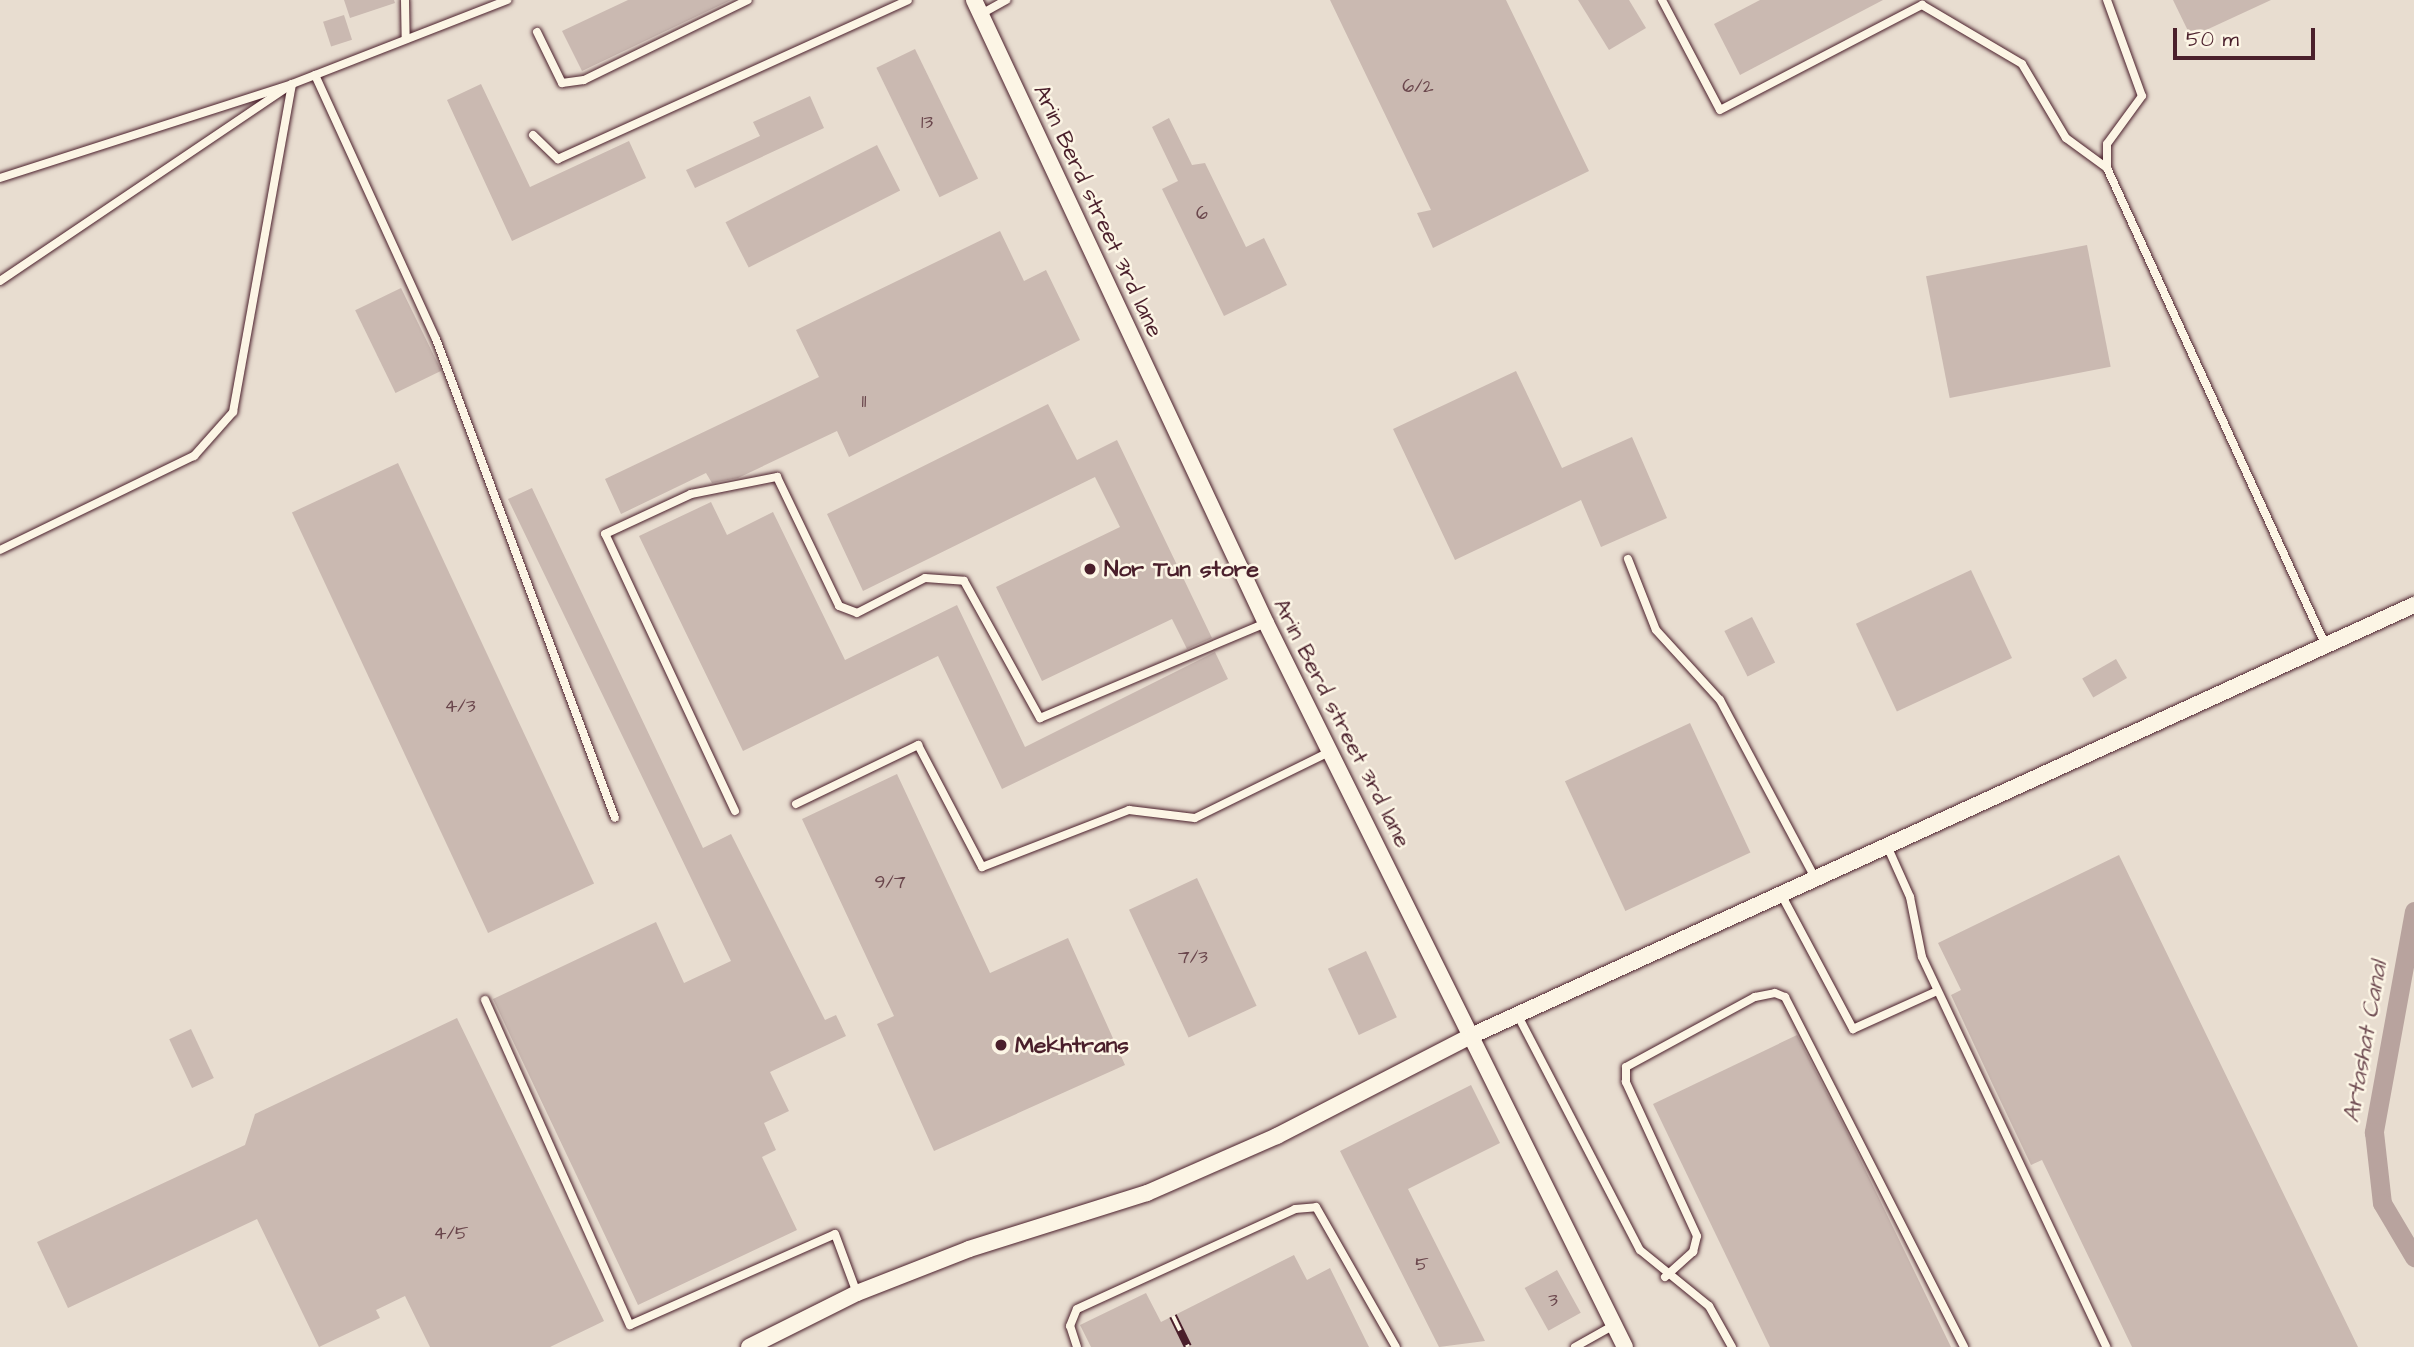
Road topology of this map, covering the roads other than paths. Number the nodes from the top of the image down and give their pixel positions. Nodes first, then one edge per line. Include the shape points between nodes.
1 (405, 0) edge
2 (507, 0) edge
3 (748, 0) edge
4 (908, 0) edge
5 (1006, 0) edge
6 (1662, 0) edge
7 (2107, 0) edge
8 (978, 7) edge
9 (537, 32) dead end
10 (407, 39) junction
11 (315, 75) junction
12 (292, 84) junction
13 (533, 135) dead end
14 (2107, 168) junction
15 (0, 178) edge
16 (0, 281) edge
17 (0, 550) edge
18 (1628, 559) dead end
19 (2414, 605) edge
20 (1266, 623) junction
21 (2325, 644) junction
22 (1331, 751) junction
23 (796, 804) dead end
24 (736, 811) dead end
25 (615, 818) dead end
26 (1888, 848) junction
27 (1816, 880) junction
28 (1782, 896) junction
29 (1937, 991) junction
30 (485, 1000) dead end
31 (1517, 1014) junction
32 (1473, 1035) junction
33 (1665, 1277) junction
34 (857, 1293) junction
35 (1614, 1325) junction
36 (749, 1347) edge
37 (1077, 1347) edge
38 (1396, 1347) edge
39 (1575, 1347) edge
40 (1625, 1347) edge
41 (1732, 1347) edge
42 (1964, 1347) edge
43 (2106, 1347) edge

1 - 10 lane
2 - 10 lane
3 - 9 lane via 584,80 562,83
4 - 13 lane via 558,159
5 - 8 lane
6 - 14 lane via 1720,110 1922,5 2022,64 2066,138
7 - 14 lane via 2142,96 2107,144
8 - 20 street, Arin Berd street 3rd lane
10 - 11 lane
11 - 12 lane
11 - 25 lane via 436,339
12 - 15 lane
12 - 16 lane
12 - 17 lane via 233,412 194,456
14 - 21 lane
18 - 27 lane via 1656,630 1720,700
19 - 21 street
20 - 22 street, Arin Berd street 3rd lane
20 - 24 lane via 1040,718 964,581 925,578 857,613 839,606 777,477 691,494 605,534
21 - 26 street
22 - 23 lane via 1195,818 1129,810 982,867 918,745
22 - 32 street, Arin Berd street 3rd lane
26 - 27 street
26 - 29 lane
27 - 28 street
28 - 29 lane via 1853,1029
28 - 31 street
29 - 43 lane
30 - 34 lane via 630,1325 835,1234
31 - 32 street
31 - 33 lane via 1640,1250
32 - 34 street via 1277,1136 1147,1193 969,1249
32 - 35 street, Arin Berd street 3rd lane
33 - 41 lane via 1709,1306
33 - 42 lane via 1693,1252 1697,1236 1626,1082 1626,1067 1755,996 1775,993 1785,997
34 - 36 street
35 - 39 lane
35 - 40 street, Arin Berd street 3rd lane
37 - 38 lane via 1070,1326 1077,1309 1295,1209 1316,1206

